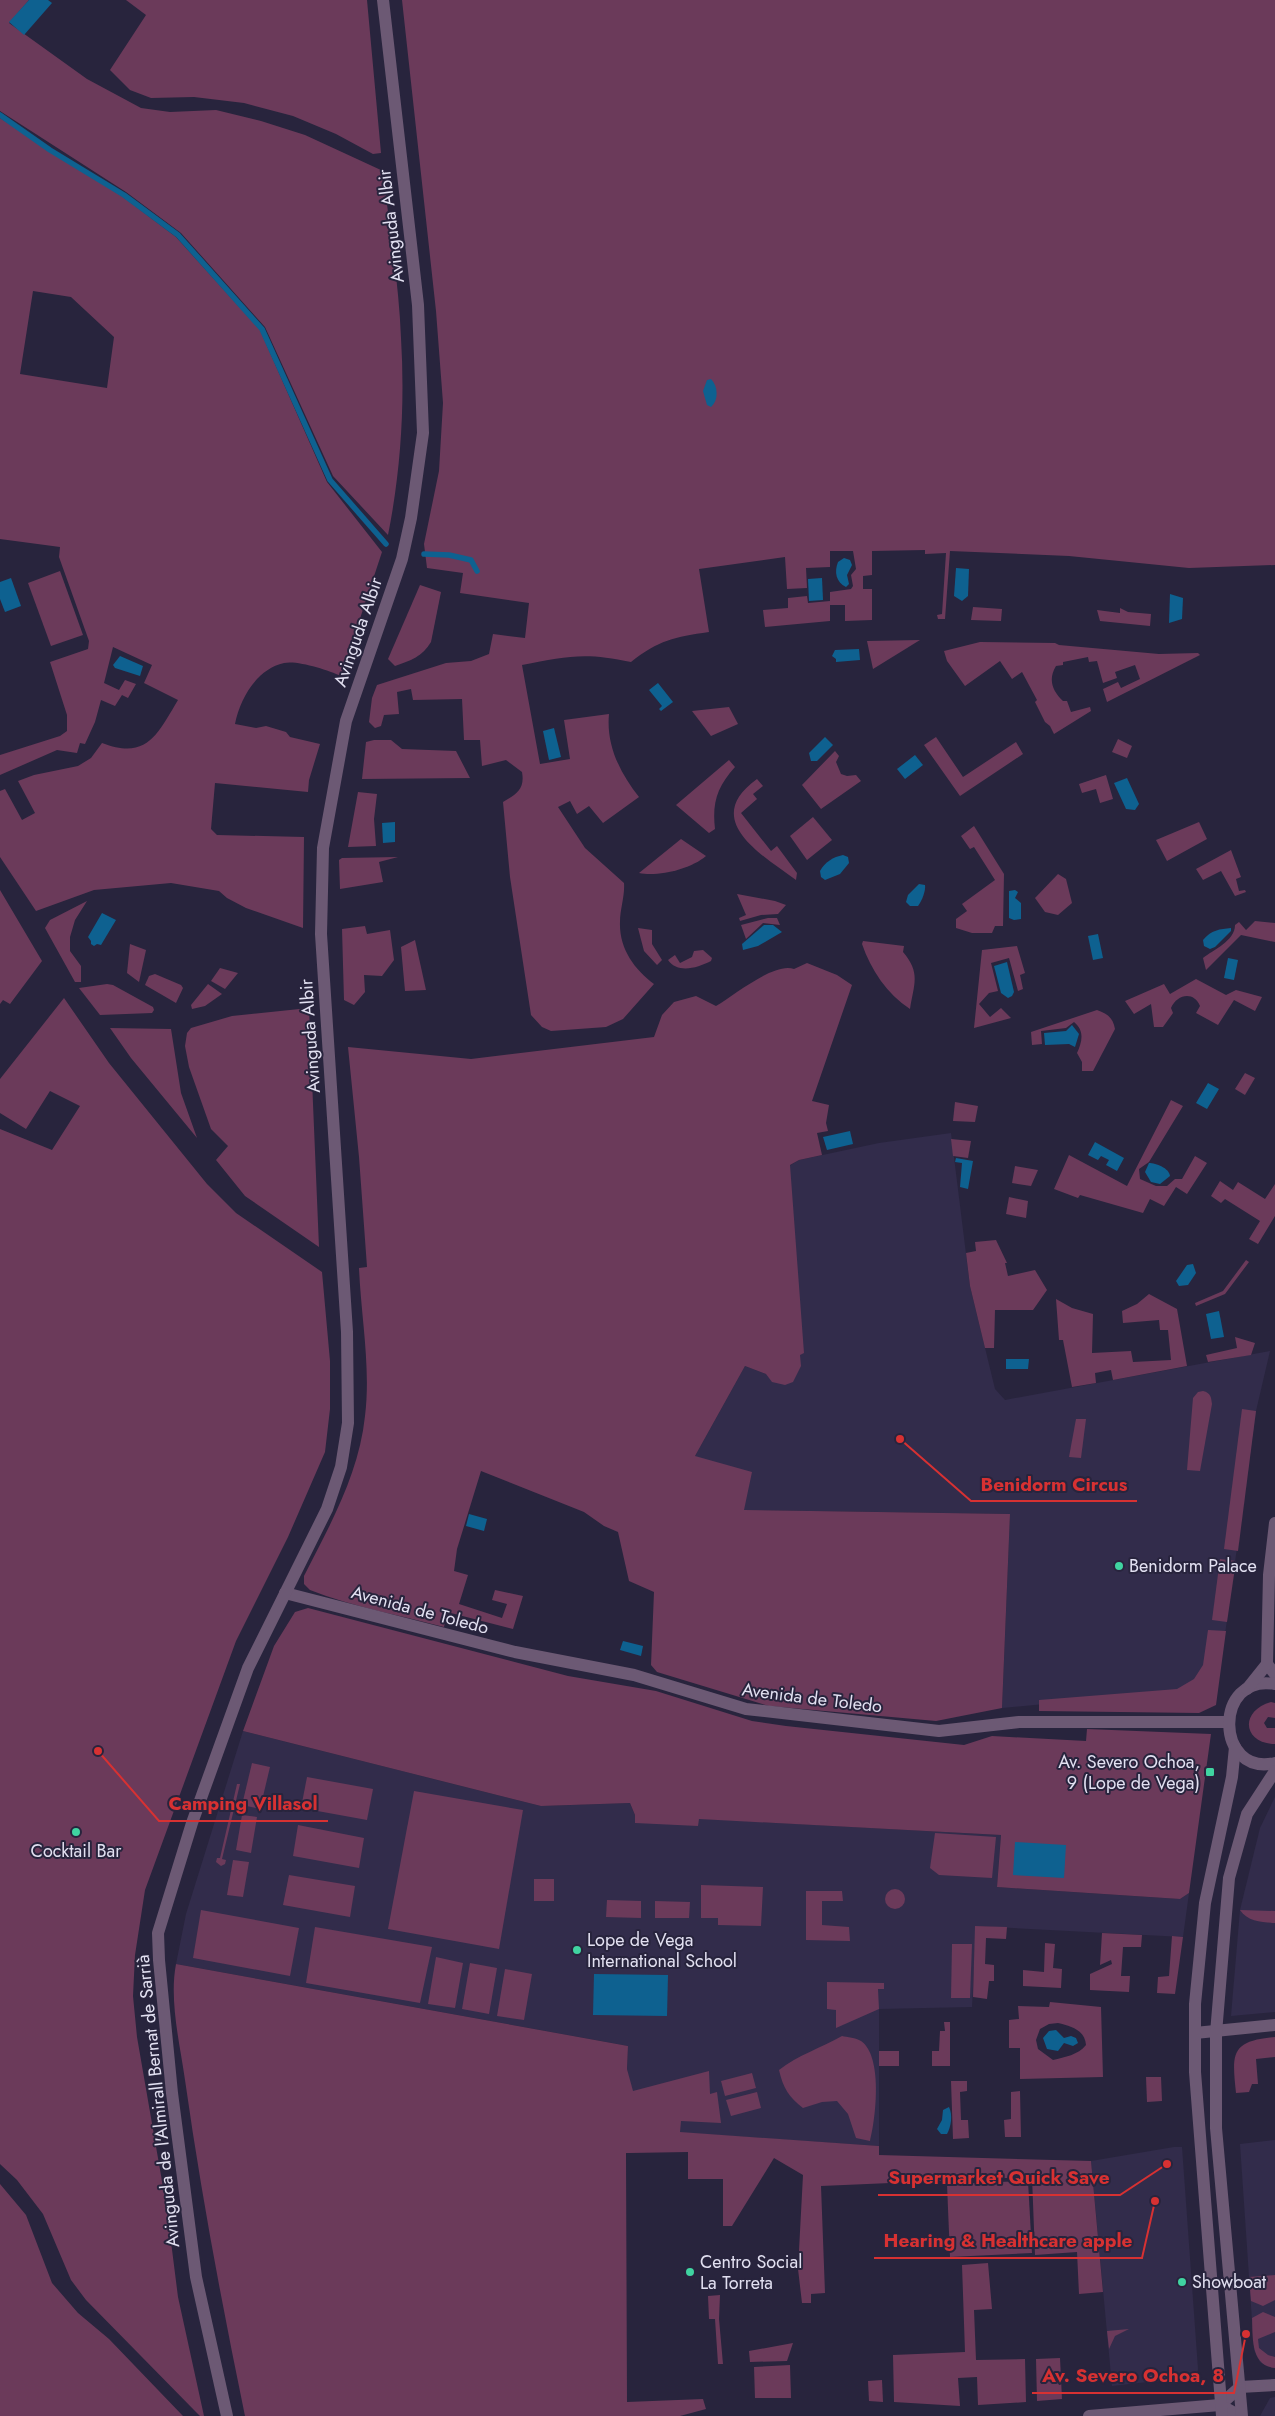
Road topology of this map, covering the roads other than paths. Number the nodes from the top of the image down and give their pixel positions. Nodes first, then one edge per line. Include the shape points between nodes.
1 (383, 0) edge
2 (343, 1275) joint
3 (1275, 1523) edge
4 (286, 1593) junction
5 (1271, 1669) edge
6 (1275, 1684) edge
7 (1247, 1689) junction
8 (1228, 1722) junction
9 (1234, 1747) junction
10 (1275, 1763) edge
11 (1275, 1771) edge
12 (1275, 2025) edge
13 (1195, 2033) junction
14 (1216, 2033) junction
15 (1275, 2385) edge
16 (1240, 2388) junction
17 (1221, 2410) edge
18 (227, 2416) edge
19 (1088, 2416) edge
20 (1241, 2416) edge

1 - 2 street, Avinguda Albir via 418,305 423,432 404,550 346,721 323,848 321,934
2 - 4 street, Avinguda de l'Almirall Bernat de Sarrià via 348,1423 341,1467 327,1509
3 - 5 street via 1269,1575
4 - 8 street, Avenida de Toledo via 515,1652 634,1675 746,1709 940,1731 1019,1722
4 - 18 street, Avinguda de l'Almirall Bernat de Sarrià via 248,1668 192,1823 158,1933 172,2093 194,2267
5 - 7 street
6 - 7 street via 1259,1684
7 - 8 street via 1230,1709
8 - 9 street
9 - 10 street via 1244,1757 1256,1762
9 - 13 street via 1232,1777 1205,1904
11 - 14 street via 1247,1814 1229,1878
12 - 14 street
13 - 14 street
13 - 17 street via 1200,2146
14 - 16 street via 1216,2128
15 - 16 street
16 - 17 street
16 - 20 street
17 - 19 street
17 - 20 street

